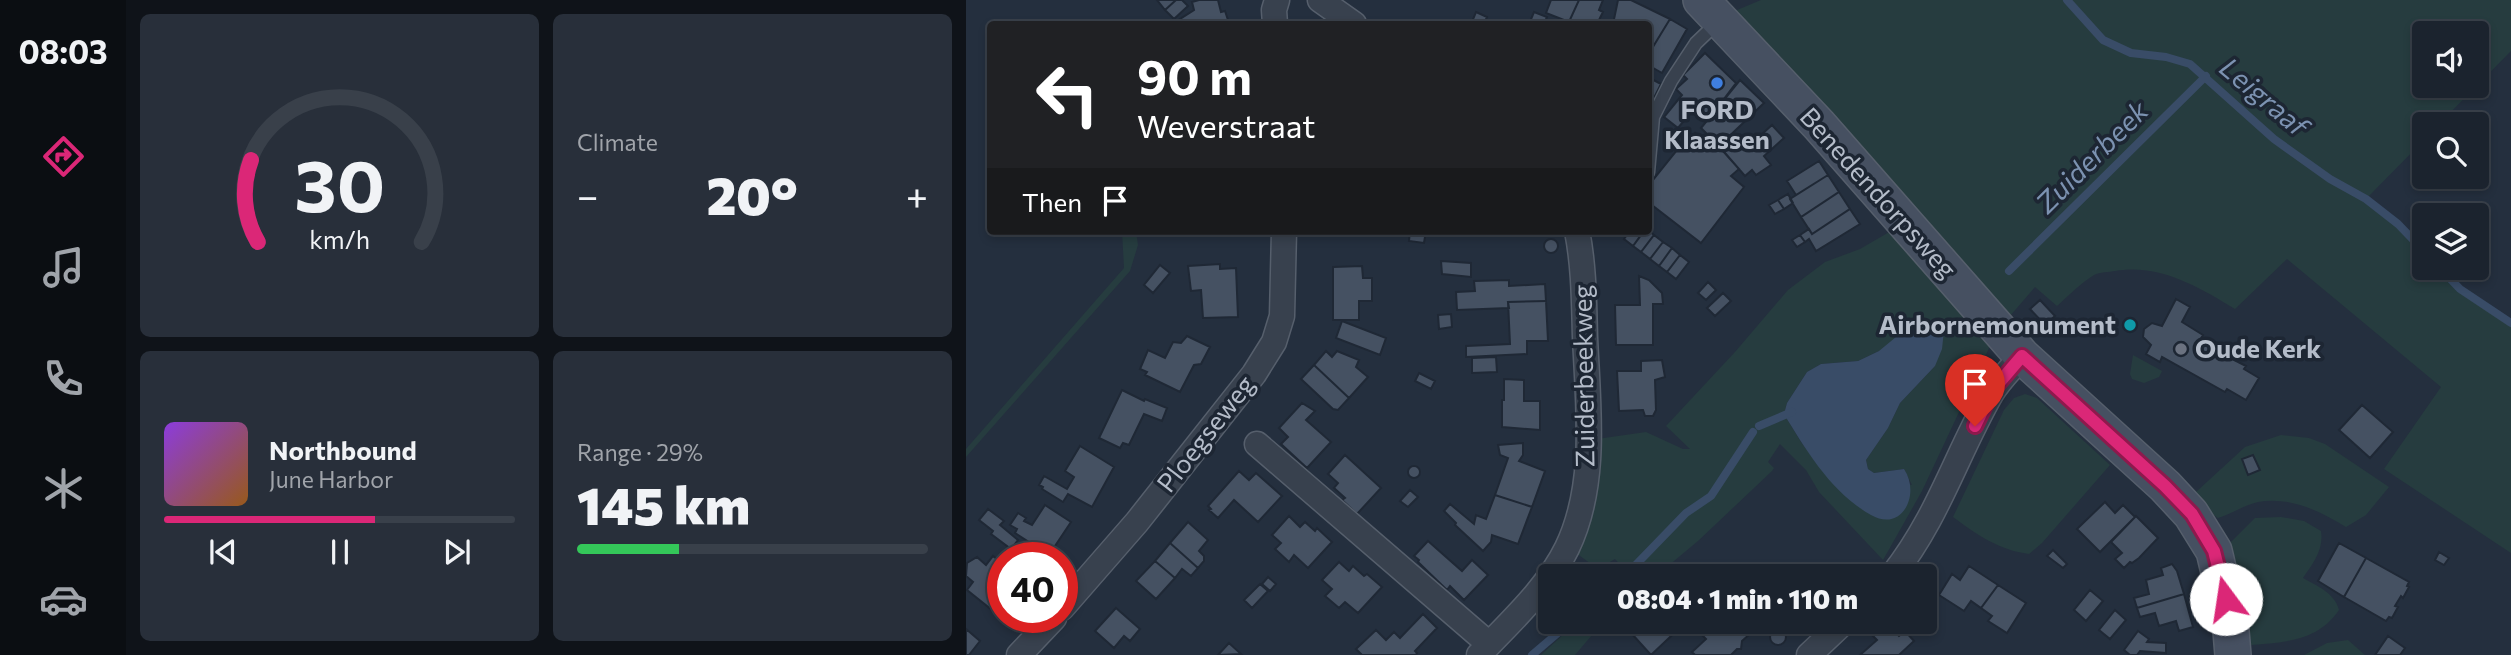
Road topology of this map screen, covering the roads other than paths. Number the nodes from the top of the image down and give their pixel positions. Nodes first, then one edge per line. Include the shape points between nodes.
1 (1277, 0) edge
2 (1320, 0) edge
3 (1715, 7) edge
4 (1275, 21) edge
5 (1350, 21) edge
6 (1652, 128) edge
7 (1284, 235) edge
8 (1578, 235) edge
9 (2022, 356) junction
10 (1257, 444) dead end
11 (1901, 564) edge
12 (1078, 590) edge
13 (1040, 633) edge
14 (1831, 634) edge
15 (1484, 650) edge
16 (1019, 655) edge
17 (1809, 655) edge
18 (2233, 655) edge

1 - 4 street
2 - 5 street
3 - 6 lane via 1671,81
3 - 9 street, Benedendorpsweg
7 - 12 street, Ploegseweg via 1282,316 1274,342 1138,522
8 - 15 street, Zuiderbeekweg via 1583,264 1589,432 1585,491 1577,523 1552,574
9 - 11 street via 1992,391 1929,520
9 - 18 street, Benedendorpsweg via 2192,514 2214,551 2230,619
10 - 15 street
13 - 16 street
14 - 17 street

